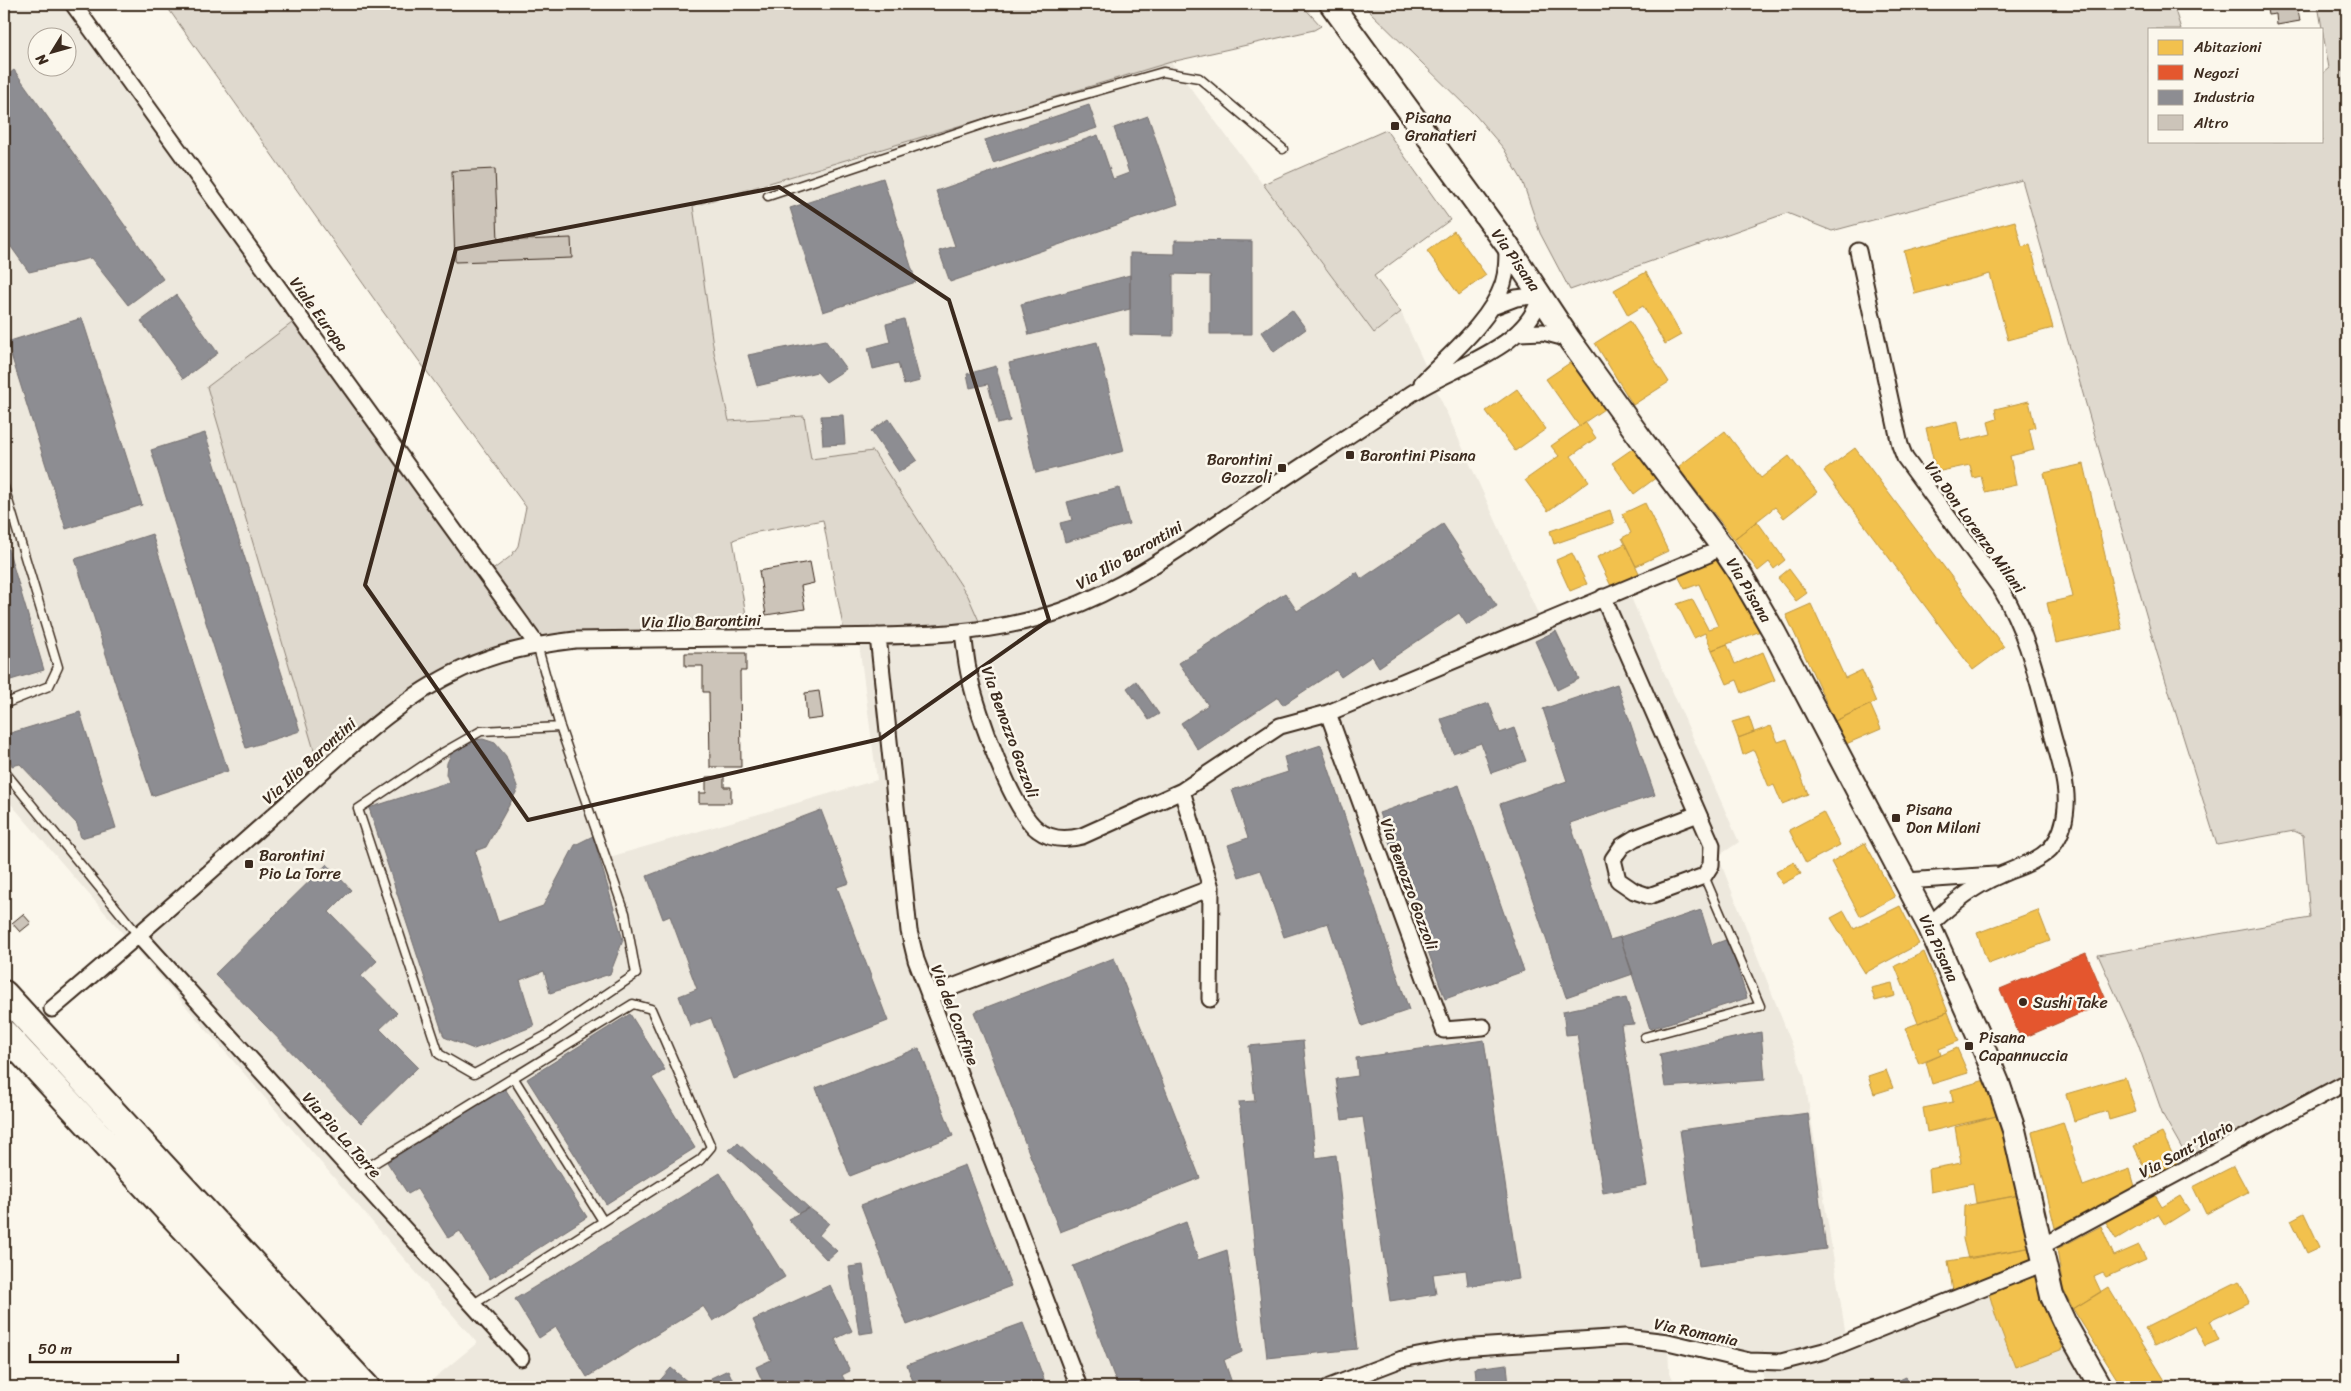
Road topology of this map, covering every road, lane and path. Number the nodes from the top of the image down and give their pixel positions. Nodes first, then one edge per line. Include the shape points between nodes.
1 (73, 4) edge
2 (1331, 4) edge
3 (1283, 149) dead end
4 (768, 196) dead end
5 (1507, 245) junction
6 (1858, 251) dead end
7 (1541, 295) junction
8 (1492, 307) junction
9 (1519, 334) junction
10 (1569, 339) junction
11 (1412, 393) junction
12 (4, 487) edge
13 (1709, 554) dead end
14 (1603, 597) junction
15 (964, 632) junction
16 (878, 636) junction
17 (537, 645) junction
18 (4, 704) edge
19 (1328, 713) junction
20 (560, 727) junction
21 (4, 771) edge
22 (1182, 791) junction
23 (1698, 814) junction
24 (1999, 875) junction
25 (1704, 876) junction
26 (1906, 881) junction
27 (1211, 888) junction
28 (1929, 926) junction
29 (138, 936) junction
30 (4, 994) edge
31 (929, 996) junction
32 (1210, 999) dead end
33 (52, 1009) dead end
34 (1483, 1026) dead end
35 (4, 1033) edge
36 (1645, 1037) dead end
37 (513, 1077) junction
38 (2347, 1082) edge
39 (355, 1175) junction
40 (603, 1221) junction
41 (2043, 1254) junction
42 (472, 1305) junction
43 (521, 1358) dead end
44 (332, 1387) edge
45 (366, 1387) edge
46 (1079, 1387) edge
47 (1329, 1387) edge
48 (2101, 1387) edge

1 - 17 street, Viale Europa
2 - 5 main road, Via Pisana
3 - 4 lane via 1199,78 1163,72 995,120
5 - 7 main road, Via Pisana
5 - 8 street, Via Ilio Barontini via 1505,274
6 - 24 street, Via Don Lorenzo Milani via 1905,458 2001,589 2013,611 2034,667 2058,754 2066,800 2060,835 2049,850 2033,862
7 - 8 street, Via Ilio Barontini via 1516,298
7 - 9 street, Via Ilio Barontini via 1536,310
7 - 10 main road, Via Pisana
8 - 11 street, Via Ilio Barontini
9 - 10 street, Via Ilio Barontini via 1543,332
9 - 11 street, Via Ilio Barontini
10 - 26 main road, Via Pisana via 1741,574
11 - 15 street, Via Ilio Barontini via 1184,545 1107,591 1060,611 1014,624
12 - 18 lane via 58,668 50,686
13 - 14 street, Via Benozzo Gozzoli
14 - 19 street, Via Benozzo Gozzoli
14 - 23 street
15 - 16 street, Via Ilio Barontini
15 - 22 street, Via Benozzo Gozzoli via 970,680 995,751 1021,812 1037,830 1056,838 1074,838
16 - 17 street, Via Ilio Barontini via 575,640
16 - 31 street, Via del Confine via 909,931
17 - 20 lane
17 - 29 street, Via Ilio Barontini via 496,654 461,669 395,710
19 - 22 street, Via Benozzo Gozzoli via 1280,726
19 - 34 street, Via Benozzo Gozzoli via 1444,1030
20 - 20 lane via 625,913 636,974 545,1036 474,1074 439,1054 358,809 481,731
21 - 29 lane
22 - 27 street
23 - 25 street via 1712,845 1711,865
23 - 25 street via 1635,838 1622,846 1613,859 1618,880 1649,896
24 - 26 street, Via Don Lorenzo Milani
24 - 28 street, Via Don Lorenzo Milani via 1952,904
25 - 36 lane via 1760,1006
26 - 28 main road, Via Pisana
27 - 31 street
27 - 32 street
28 - 41 main road, Via Pisana via 1998,1083 2014,1130
29 - 33 street, Via Ilio Barontini
29 - 39 street, Via Pio La Torre
30 - 45 highway
31 - 46 street, Via del Confine
35 - 44 highway
37 - 39 lane
37 - 40 lane
37 - 40 lane via 633,1004 651,1008 711,1147 700,1160
38 - 41 street, Via Sant'Ilario
39 - 42 street, Via Pio La Torre
40 - 42 lane
41 - 47 street, Via Romania via 1824,1351 1781,1362 1749,1361 1668,1342 1625,1337 1460,1348 1402,1359
41 - 48 main road, Via Pisana via 2052,1296
42 - 43 street, Via Pio La Torre

